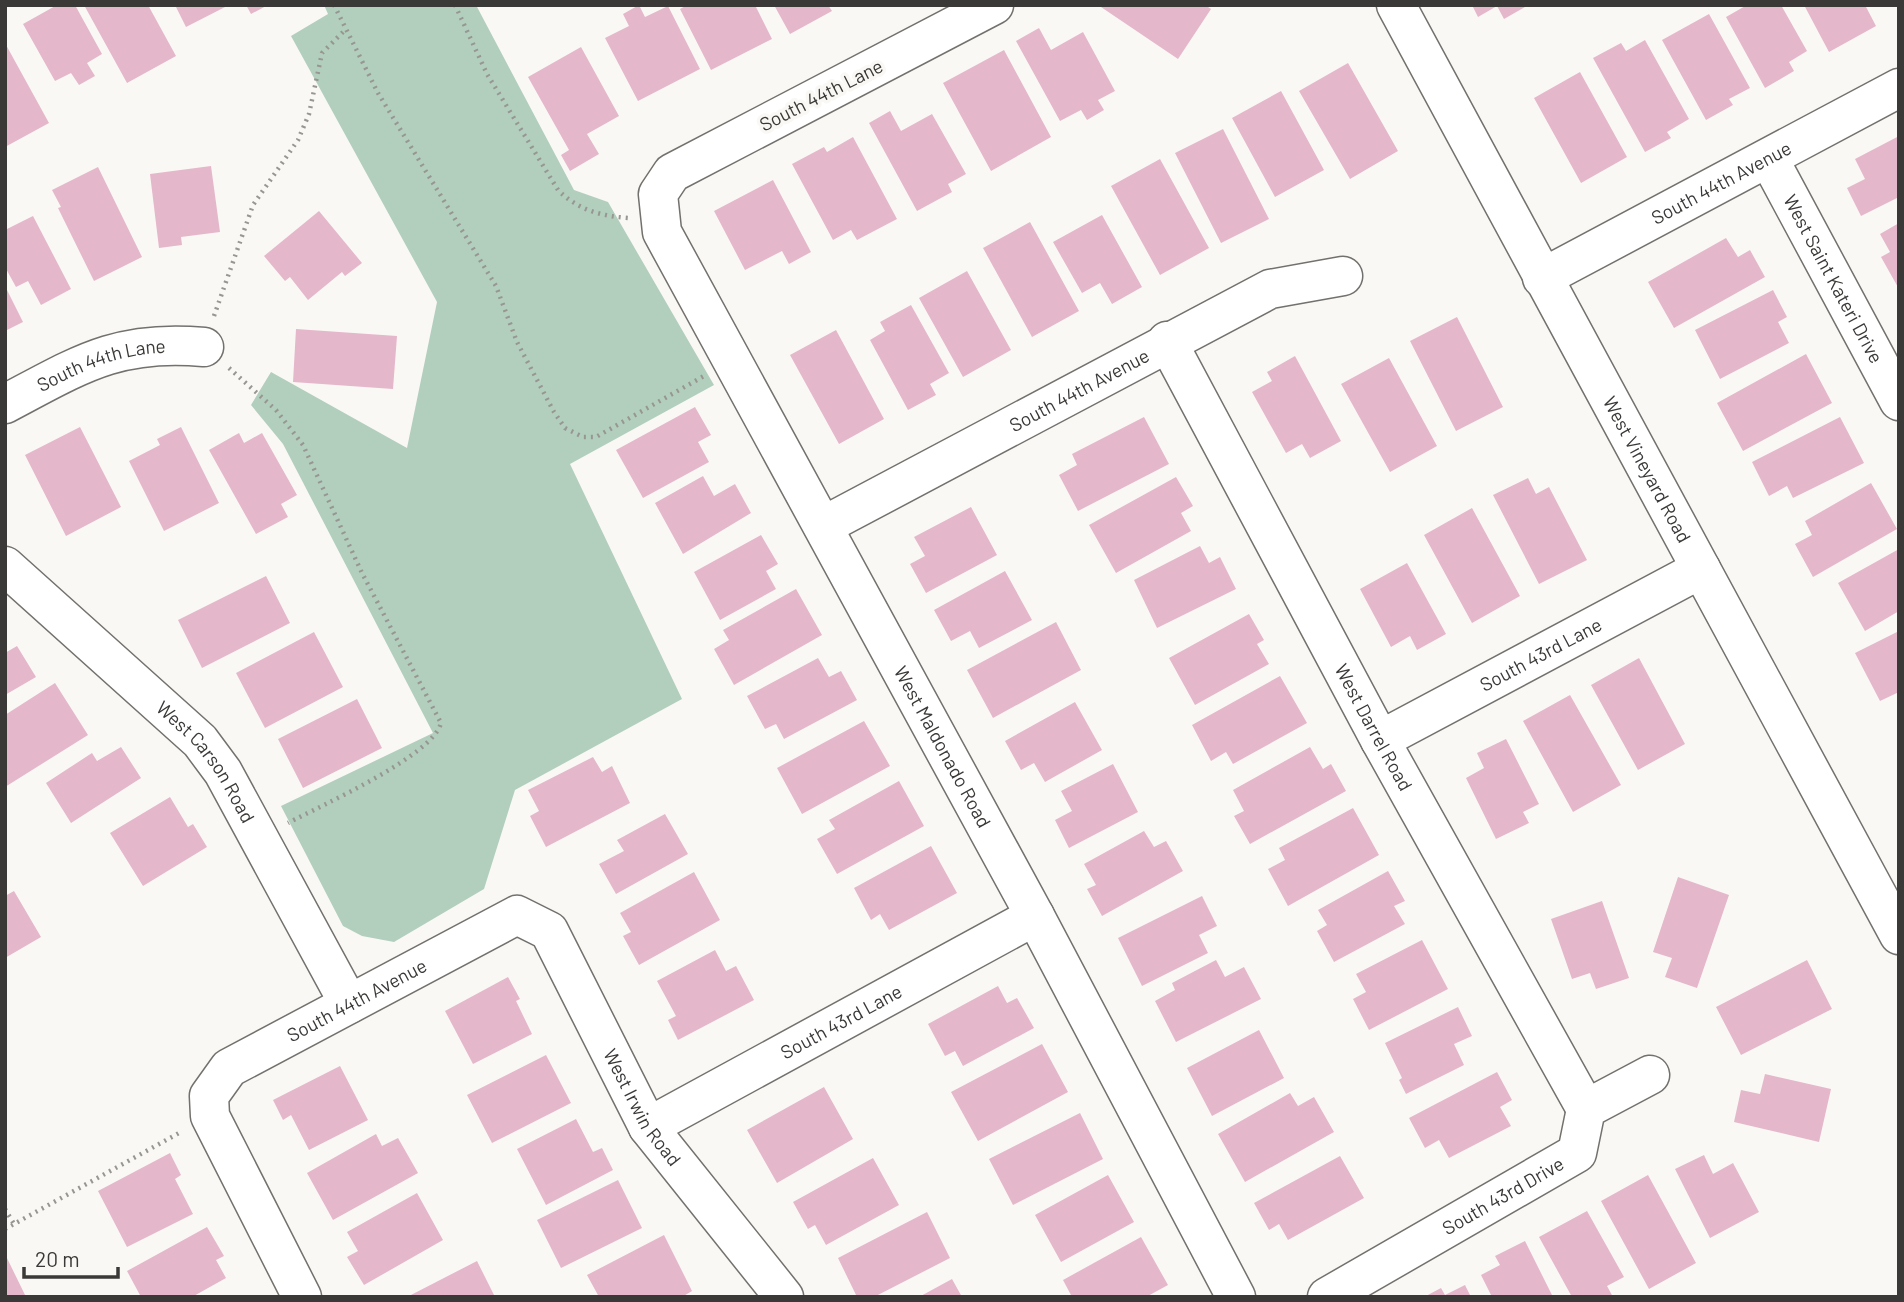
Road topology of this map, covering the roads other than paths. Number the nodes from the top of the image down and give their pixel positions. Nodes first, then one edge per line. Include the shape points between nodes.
1 (994, 5) edge
2 (1396, 5) edge
3 (1899, 88) edge
4 (1769, 159) junction
5 (659, 207) joint
6 (1343, 276) dead end
7 (1542, 278) junction
8 (1167, 341) junction
9 (204, 347) road end
10 (1899, 401) edge
11 (5, 404) edge
12 (823, 526) junction
13 (5, 566) edge
14 (1701, 569) junction
15 (1380, 740) junction
16 (517, 915) joint
17 (1035, 916) junction
18 (1899, 935) edge
19 (349, 1003) junction
20 (1650, 1075) dead end
21 (1586, 1109) junction
22 (648, 1127) junction
23 (302, 1297) edge
24 (784, 1297) edge
25 (1236, 1297) edge
26 (1327, 1297) edge

1 - 5 street, South 44th Lane via 672,173
2 - 7 street, West Vineyard Road
3 - 4 street, South 44th Avenue
4 - 7 street, South 44th Avenue
4 - 10 street, West Saint Kateri Drive
5 - 12 street, West Maldonado Road via 662,232
6 - 8 street, South 44th Avenue via 1270,289
7 - 14 street, West Vineyard Road
8 - 12 street, South 44th Avenue
8 - 15 street, West Darrel Road
9 - 11 street, South 44th Lane via 135,346 94,357
12 - 17 street, West Maldonado Road
13 - 19 street, West Carson Road via 200,741 223,772
14 - 15 street, South 43rd Lane
14 - 18 street, West Vineyard Road
15 - 21 street, West Darrel Road
16 - 19 street, South 44th Avenue
16 - 22 street, West Irwin Road via 549,931
17 - 22 street, South 43rd Lane
17 - 25 street, West Maldonado Road
19 - 23 street, South 44th Avenue via 229,1068 209,1106
20 - 21 street
21 - 26 street, South 43rd Drive via 1577,1153
22 - 24 street, West Irwin Road

